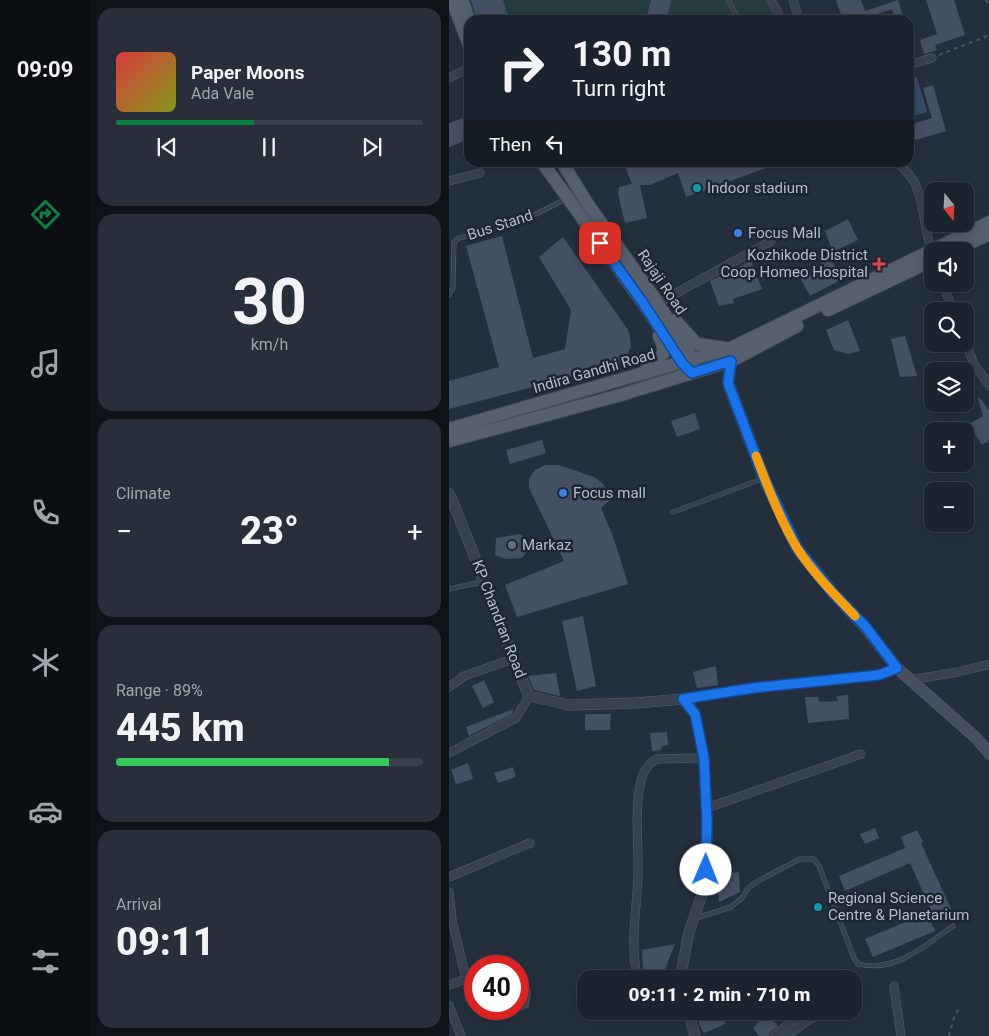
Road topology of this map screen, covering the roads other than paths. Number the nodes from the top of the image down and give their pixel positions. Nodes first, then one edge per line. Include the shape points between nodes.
1 (729, 0) edge
2 (771, 0) edge
3 (793, 0) edge
4 (455, 4) edge
5 (465, 15) edge
6 (736, 15) edge
7 (779, 15) edge
8 (798, 15) edge
9 (464, 30) edge
10 (932, 58) road end
11 (914, 63) edge
12 (464, 70) edge
13 (449, 78) edge
14 (546, 167) edge
15 (569, 167) edge
16 (902, 167) edge
17 (480, 173) dead end
18 (449, 181) edge
19 (568, 198) junction
20 (989, 222) edge
21 (989, 234) edge
22 (771, 241) dead end
23 (928, 242) edge
24 (953, 242) edge
25 (972, 242) edge
26 (924, 258) edge
27 (449, 295) edge
28 (652, 300) junction
29 (969, 352) edge
30 (731, 355) junction
31 (687, 361) junction
32 (692, 373) junction
33 (633, 376) junction
34 (989, 386) edge
35 (449, 429) edge
36 (449, 441) edge
37 (764, 478) junction
38 (449, 493) edge
39 (673, 512) dead end
40 (484, 582) junction
41 (449, 588) edge
42 (513, 659) junction
43 (989, 664) edge
44 (897, 668) junction
45 (909, 680) junction
46 (449, 687) edge
47 (529, 696) junction
48 (683, 699) junction
49 (449, 753) edge
50 (861, 754) dead end
51 (989, 754) edge
52 (704, 758) junction
53 (707, 808) junction
54 (530, 843) dead end
55 (449, 877) edge
56 (449, 892) edge
57 (694, 918) junction
58 (953, 926) dead end
59 (635, 970) edge
60 (681, 970) edge
61 (449, 985) edge
62 (894, 986) dead end
63 (449, 1006) edge
64 (691, 1020) edge
65 (791, 1020) edge
66 (809, 1020) edge
67 (461, 1036) edge
68 (695, 1036) edge
69 (774, 1036) edge
70 (786, 1036) edge
71 (901, 1036) edge

1 - 6 lane
2 - 7 street
3 - 8 street
4 - 5 main road
4 - 9 main road
10 - 11 street
12 - 13 street
14 - 19 main road
15 - 28 main road, Rajaji Road via 587,203
16 - 23 street via 912,178 919,196
17 - 18 street
19 - 27 lane, Bus Stand via 522,220 454,242 453,288
19 - 28 main road
20 - 24 main road, Indira Gandhi Road
21 - 25 main road
22 - 28 street
26 - 30 main road, Indira Gandhi Road via 763,334
28 - 30 main road via 697,344
28 - 31 main road, Rajaji Road
28 - 33 main road via 664,352 655,365
29 - 34 street
30 - 31 main road, Indira Gandhi Road
30 - 32 main road, Indira Gandhi Road
30 - 37 main road via 728,383
31 - 32 main road, Rajaji Road
31 - 33 main road, Indira Gandhi Road
32 - 36 main road, Indira Gandhi Road
33 - 35 main road, Indira Gandhi Road
37 - 39 lane
37 - 44 main road via 797,548
38 - 40 street, KP Chandran Road
40 - 41 lane
40 - 42 street, KP Chandran Road
42 - 46 street via 464,676
42 - 47 street, KP Chandran Road
43 - 45 street
44 - 45 main road
44 - 48 street via 879,675
45 - 51 main road via 975,737
47 - 48 street, KP Chandran Road via 569,705
47 - 49 street via 517,718
48 - 52 street via 695,714
50 - 53 street
52 - 53 street
52 - 59 street via 656,759 641,779 633,945
53 - 57 street via 706,883
54 - 55 street
56 - 61 street via 466,979
57 - 58 lane via 731,907 757,881 800,859 814,859 858,964 869,967 885,965 910,956
57 - 60 street
62 - 71 street
63 - 67 street
64 - 68 street
65 - 69 street
66 - 70 street

